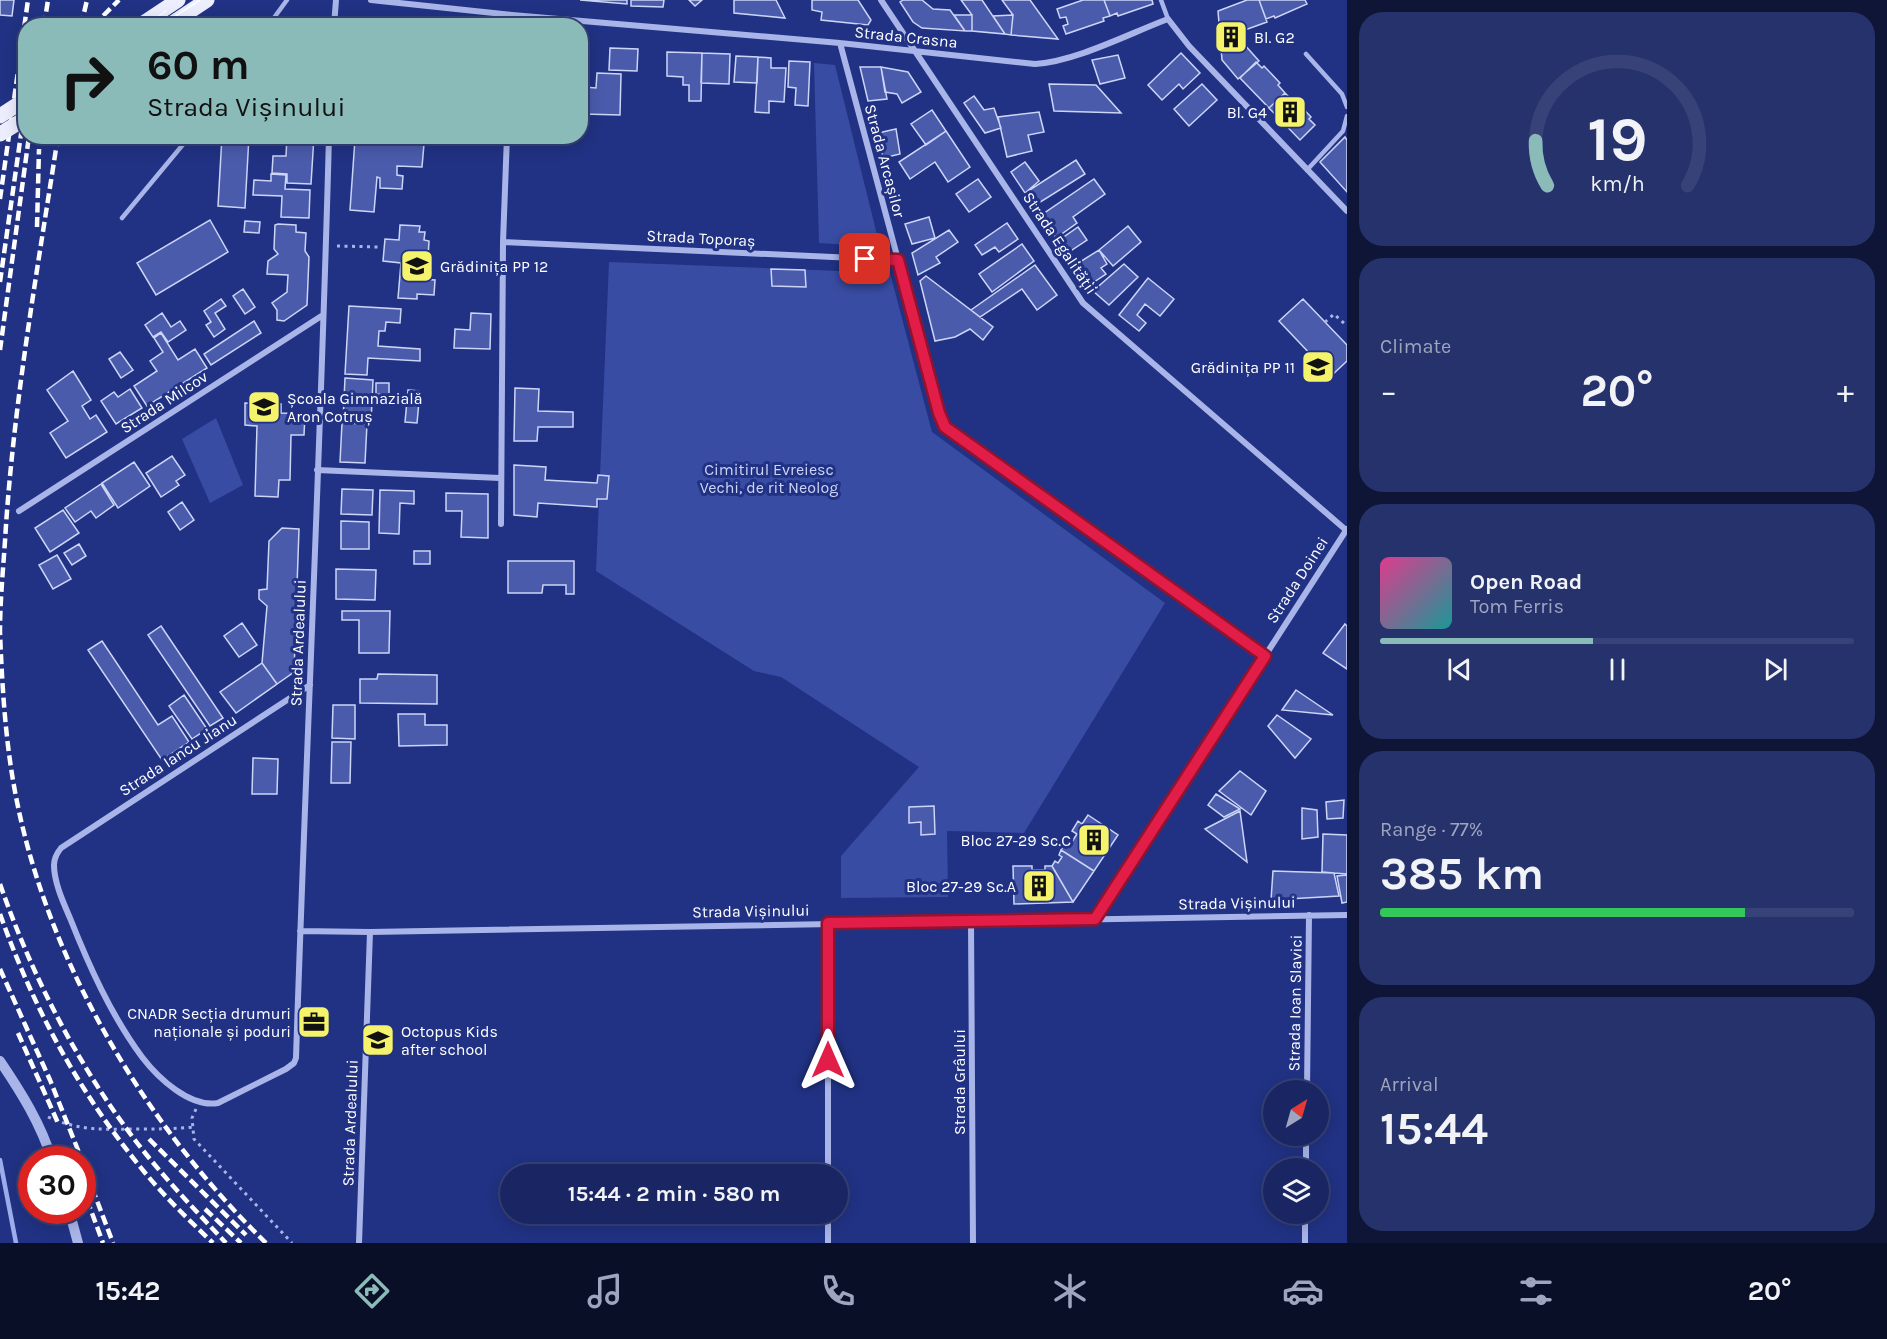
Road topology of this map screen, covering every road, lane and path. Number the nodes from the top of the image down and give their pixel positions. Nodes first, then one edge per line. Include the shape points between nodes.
1 (178, 0) edge
2 (207, 0) edge
3 (287, 0) edge
4 (336, 0) edge
5 (371, 0) edge
6 (881, 0) edge
7 (1161, 0) edge
8 (512, 15) junction
9 (151, 18) edge
10 (180, 18) edge
11 (274, 18) edge
12 (334, 18) edge
13 (512, 18) edge
14 (546, 18) edge
15 (1168, 19) junction
16 (588, 22) edge
17 (840, 44) junction
18 (914, 51) junction
19 (1306, 54) dead end
20 (18, 104) edge
21 (1347, 107) edge
22 (0, 116) edge
23 (1347, 116) edge
24 (18, 123) edge
25 (0, 134) edge
26 (182, 144) edge
27 (329, 144) edge
28 (507, 144) edge
29 (1307, 170) junction
30 (1347, 211) edge
31 (122, 218) dead end
32 (503, 242) junction
33 (326, 246) junction
34 (379, 247) dead end
35 (898, 260) junction
36 (323, 315) junction
37 (1325, 322) dead end
38 (1347, 326) edge
39 (317, 470) junction
40 (500, 478) junction
41 (19, 511) dead end
42 (501, 524) dead end
43 (1346, 529) edge
44 (1265, 656) junction
45 (310, 685) junction
46 (1309, 915) junction
47 (1347, 915) edge
48 (1095, 919) junction
49 (971, 921) junction
50 (828, 923) junction
51 (300, 931) junction
52 (370, 932) junction
53 (0, 1061) edge
54 (1307, 1080) edge
55 (200, 1102) junction
56 (30, 1109) junction
57 (193, 1127) junction
58 (46, 1146) edge
59 (828, 1164) edge
60 (73, 1224) edge
61 (828, 1224) edge
62 (1305, 1224) edge
63 (78, 1243) edge
64 (292, 1243) edge
65 (359, 1243) edge
66 (828, 1243) edge
67 (973, 1243) edge
68 (1305, 1243) edge

1 - 9 main road
2 - 10 main road
3 - 11 lane
4 - 12 street
5 - 8 street, Strada Crasna
6 - 18 street, Strada Egalității
7 - 15 lane
8 - 13 street
8 - 14 street, Strada Crasna
15 - 18 street, Strada Crasna via 1050,63
15 - 29 street
16 - 17 street, Strada Crasna
17 - 18 street, Strada Crasna
17 - 35 street, Strada Arcașilor
18 - 43 street, Strada Egalității via 1083,303
19 - 21 lane via 1342,94
20 - 22 main road, bridge
23 - 29 lane via 1344,131
24 - 25 main road, bridge
26 - 31 lane
27 - 33 street, Strada Ardealului
28 - 32 street
29 - 30 street
32 - 35 street, Strada Toporaș
32 - 40 street
33 - 34 path
33 - 36 street, Strada Ardealului
35 - 44 street, Strada Arcașilor via 945,427
36 - 39 street, Strada Ardealului
36 - 41 street, Strada Milcov
37 - 38 path via 1334,314
39 - 40 street
39 - 45 street, Strada Ardealului
40 - 42 street
43 - 44 street, Strada Doinei
44 - 48 street, Strada Doinei
45 - 51 street, Strada Ardealului
45 - 55 street, Strada Iancu Jianu via 61,848 55,860 57,881 105,997 143,1058 163,1080
46 - 47 street, Strada Vișinului
46 - 48 street, Strada Vișinului
46 - 54 street, Strada Ioan Slavici
48 - 49 street, Strada Vișinului
49 - 50 street, Strada Vișinului
49 - 67 street, Strada Grâului
50 - 52 street, Strada Vișinului
50 - 59 street
51 - 52 street, Strada Vișinului
51 - 55 street, Strada Ardealului via 294,1063 218,1103
52 - 65 street, Strada Ardealului
53 - 56 street
55 - 57 path via 192,1118
56 - 57 path via 90,1130
56 - 58 street
57 - 64 path via 194,1139
60 - 63 street
61 - 66 street
62 - 68 street

